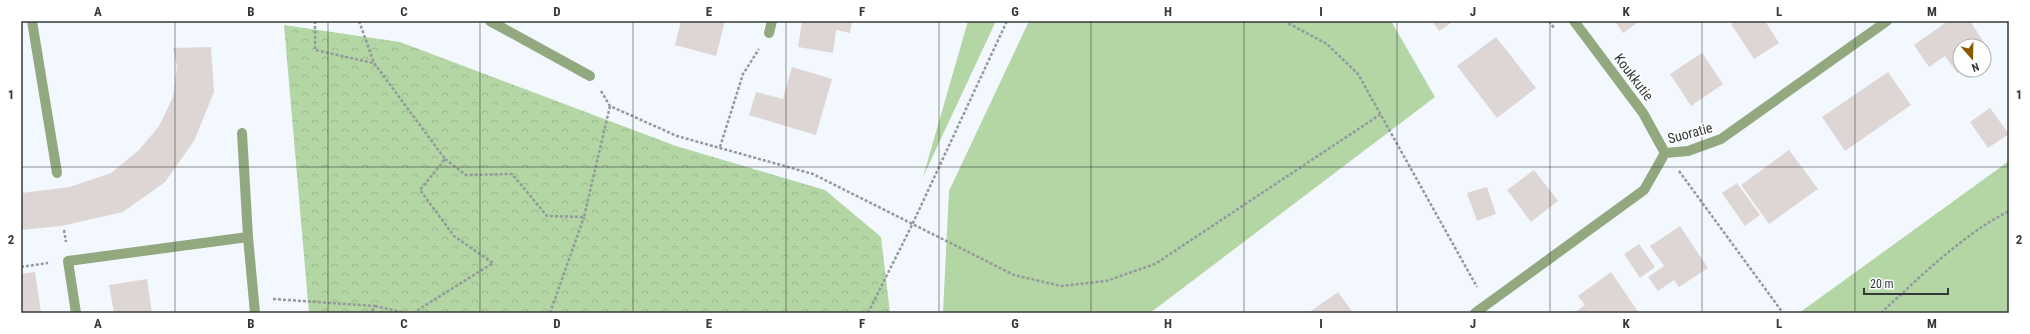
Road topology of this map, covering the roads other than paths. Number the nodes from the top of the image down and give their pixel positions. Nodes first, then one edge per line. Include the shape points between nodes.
1 (32, 21) edge
2 (490, 21) edge
3 (772, 21) edge
4 (1574, 21) edge
5 (1887, 21) edge
6 (769, 33) road end
7 (590, 76) road end
8 (242, 132) dead end
9 (1666, 153) junction
10 (57, 173) dead end
11 (248, 238) junction
12 (76, 313) edge
13 (255, 313) edge
14 (1475, 313) edge

1 - 10 street
2 - 7 street
3 - 6 street
4 - 9 street, Koukkutie via 1643,113
5 - 9 street, Suoratie via 1721,139 1688,150
8 - 11 street
9 - 14 street, Suoratie via 1644,190
11 - 12 street via 68,261
11 - 13 street

